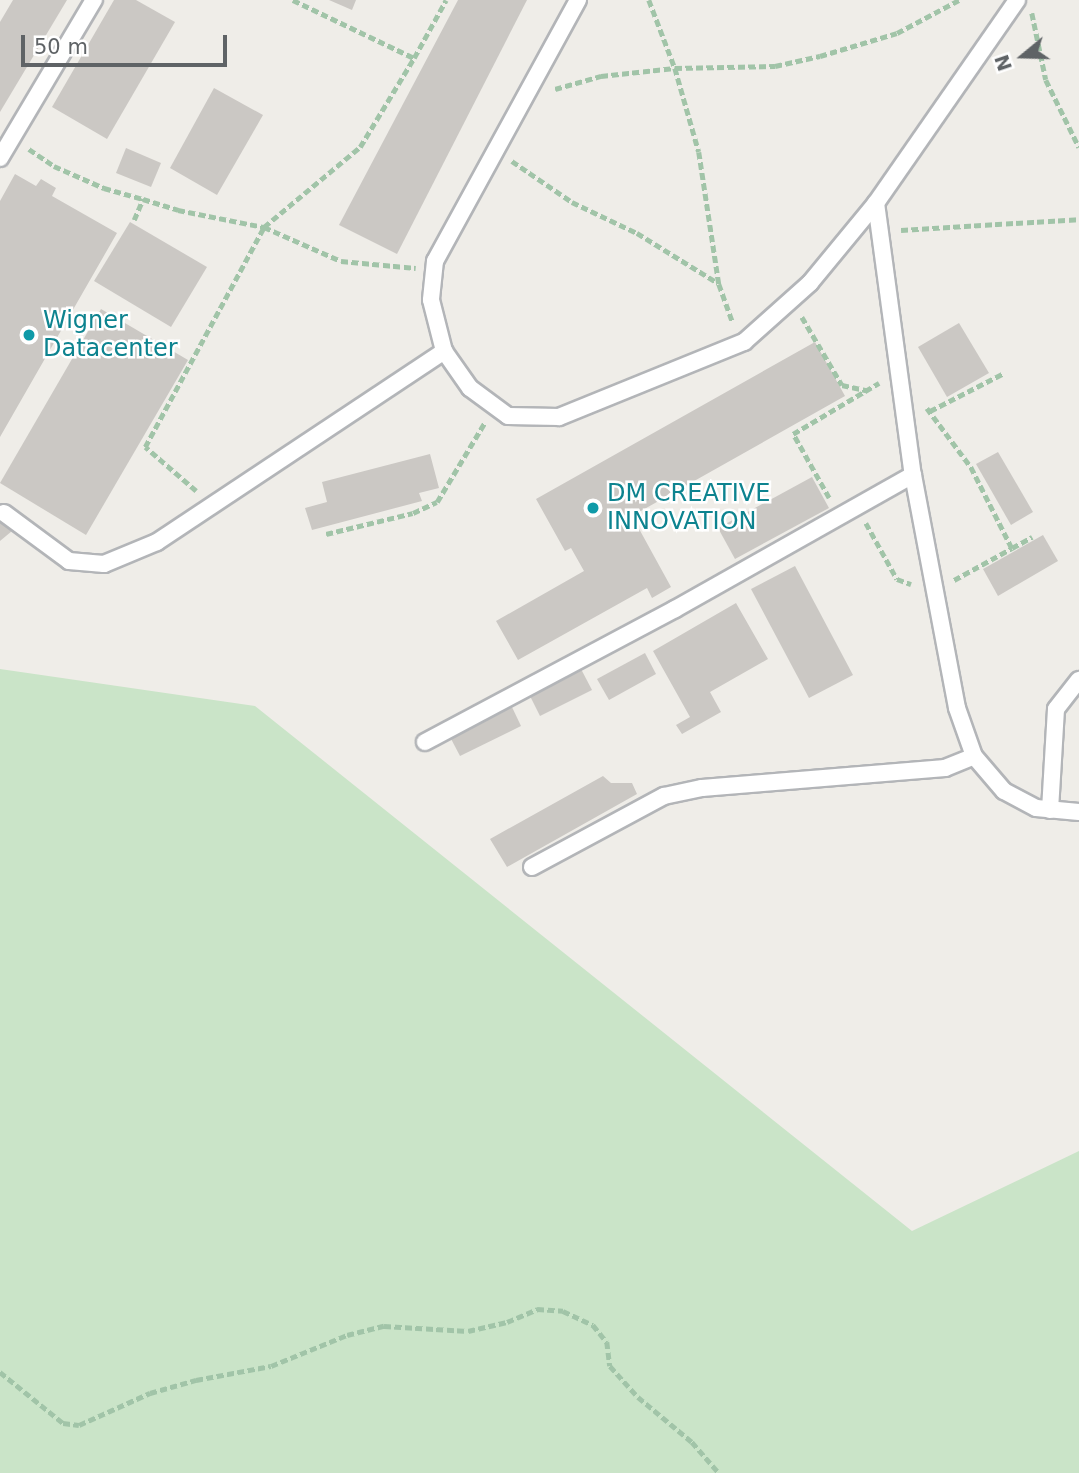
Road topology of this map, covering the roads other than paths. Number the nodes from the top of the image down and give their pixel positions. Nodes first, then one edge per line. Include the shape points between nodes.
1 (94, 0) edge
2 (578, 0) edge
3 (1017, 0) edge
4 (0, 158) edge
5 (876, 203) junction
6 (444, 351) junction
7 (913, 475) junction
8 (4, 513) dead end
9 (1079, 680) edge
10 (425, 742) dead end
11 (974, 756) junction
12 (1050, 810) junction
13 (1079, 812) edge
14 (532, 867) dead end

1 - 4 lane
2 - 6 lane via 435,261 431,300
3 - 5 lane
5 - 6 lane via 810,283 744,342 559,417 508,416 470,388
5 - 7 lane
6 - 8 lane via 157,542 104,564 69,561
7 - 10 lane
7 - 11 lane via 957,708
9 - 12 lane via 1056,709
11 - 12 lane via 1004,791
11 - 14 lane via 945,768 702,788 664,796
12 - 13 lane

